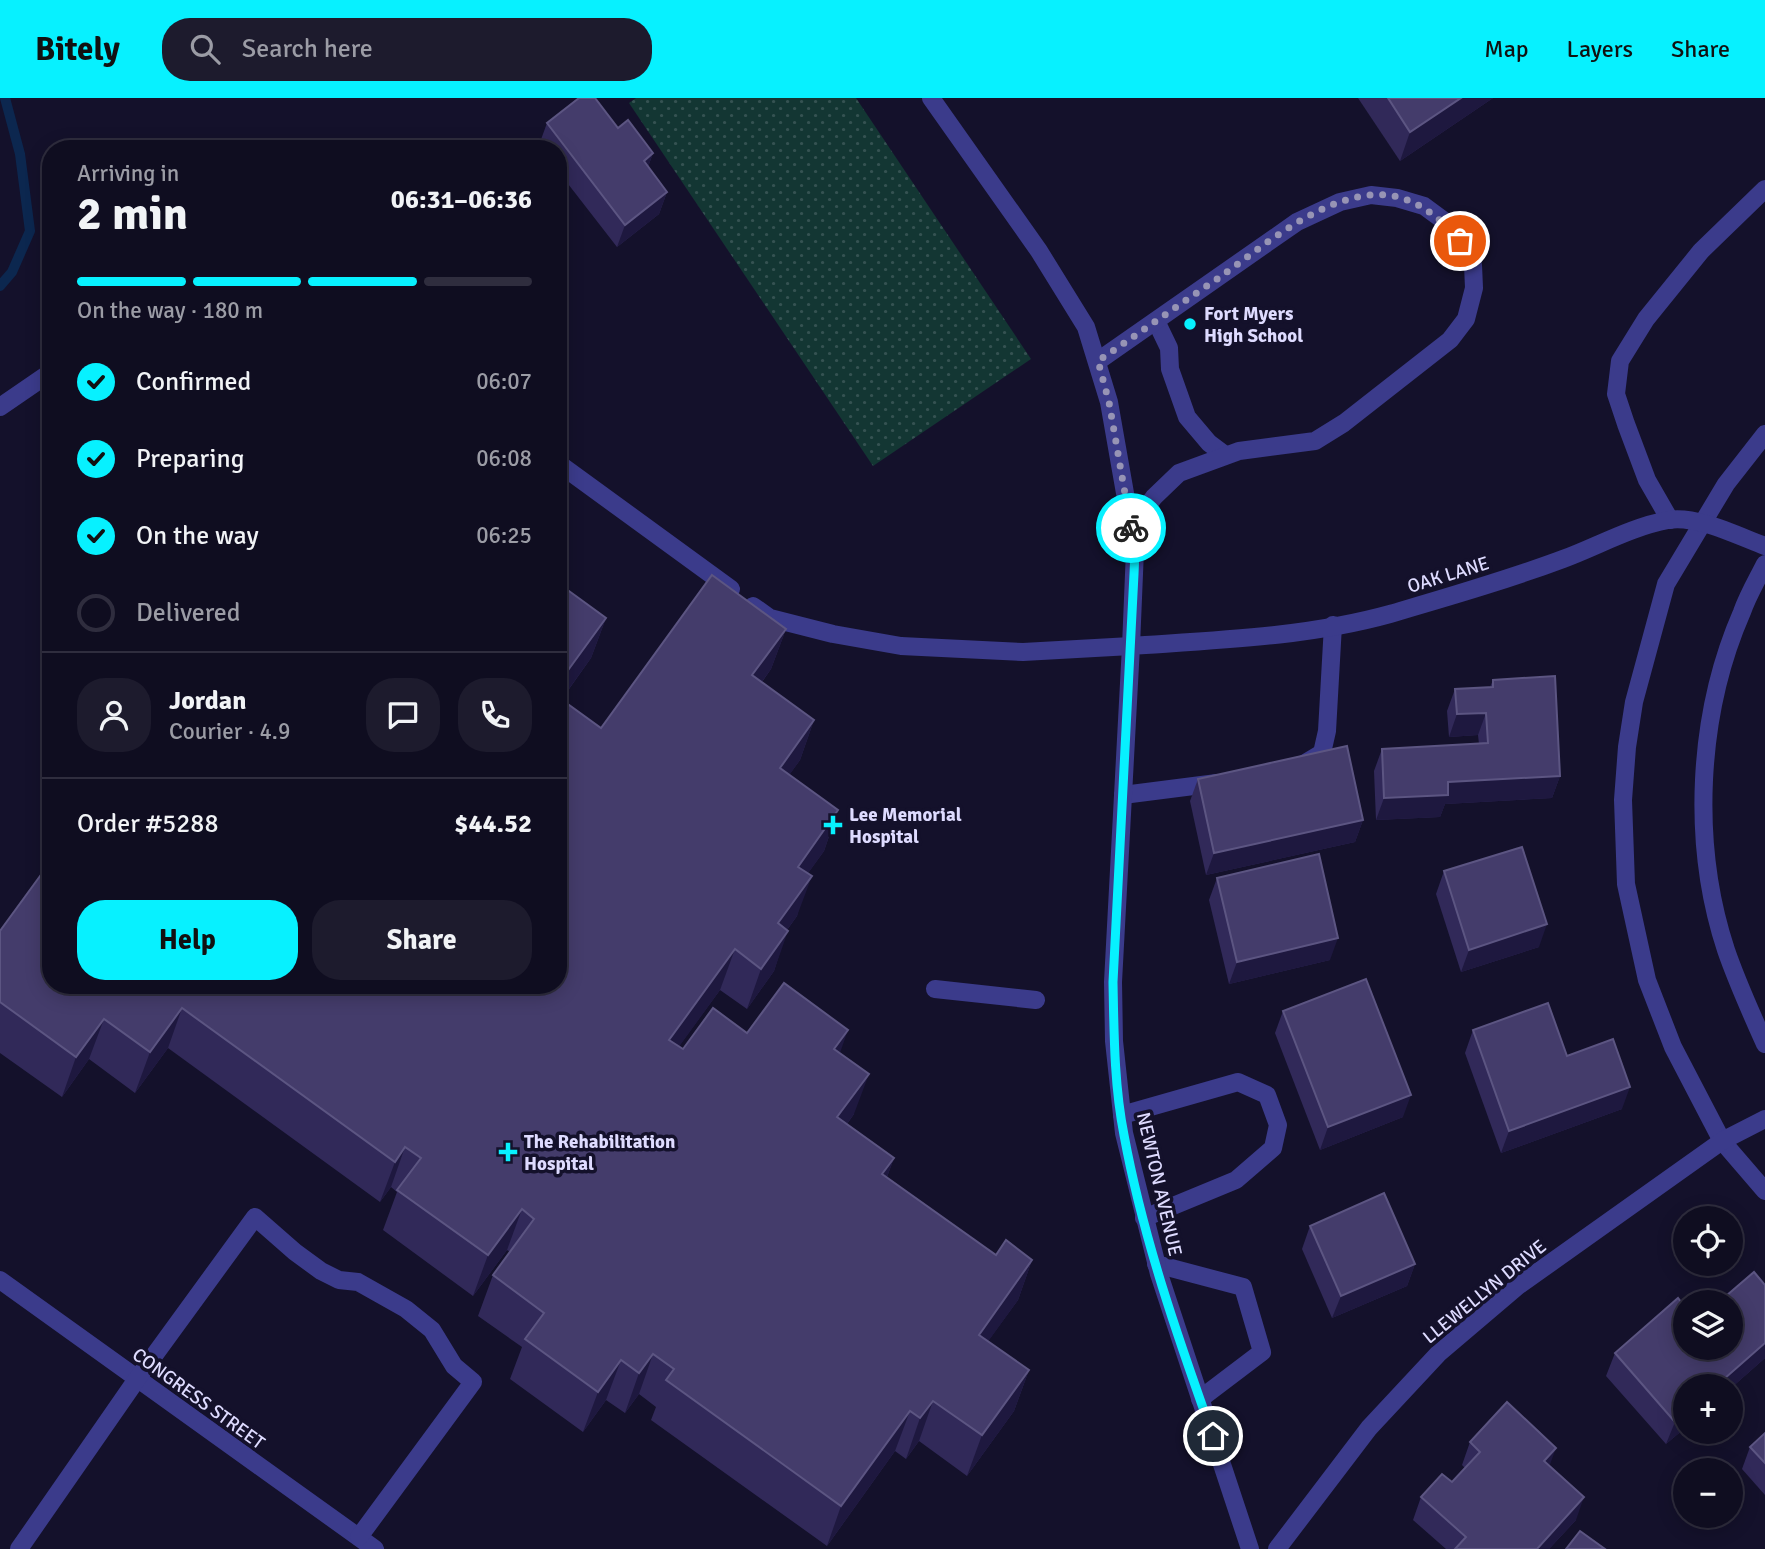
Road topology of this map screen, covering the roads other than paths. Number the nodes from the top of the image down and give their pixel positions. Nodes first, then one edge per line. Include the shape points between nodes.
1 (931, 98) edge
2 (1765, 189) edge
3 (1156, 321) junction
4 (1098, 361) junction
5 (42, 378) edge
6 (0, 407) edge
7 (1765, 434) edge
8 (1225, 455) junction
9 (567, 470) edge
10 (1670, 520) junction
11 (1702, 523) junction
12 (1131, 529) junction
13 (1765, 546) edge
14 (1765, 564) edge
15 (1333, 625) junction
16 (1131, 646) junction
17 (1283, 771) edge
18 (1230, 781) edge
19 (1123, 795) junction
20 (935, 989) dead end
21 (1036, 1000) dead end
22 (1765, 1044) edge
23 (1122, 1115) junction
24 (1765, 1119) edge
25 (1722, 1141) junction
26 (1765, 1191) edge
27 (1144, 1218) junction
28 (1156, 1265) junction
29 (0, 1280) edge
30 (137, 1379) junction
31 (1200, 1399) junction
32 (359, 1537) junction
33 (19, 1549) edge
34 (375, 1549) edge
35 (1250, 1549) edge
36 (1277, 1549) edge

1 - 4 street, NEWTON AVENUE via 1072,302
2 - 10 street via 1701,251 1646,319 1620,361 1616,394 1647,480
3 - 4 street
3 - 8 street via 1169,348 1170,369 1187,417
3 - 8 street via 1297,222 1340,202 1371,195 1424,206 1443,220 1473,265 1474,288 1466,318 1450,340 1344,423 1315,441
4 - 12 street, NEWTON AVENUE
5 - 6 street
7 - 11 street
8 - 12 street via 1179,473
9 - 16 street, OAK LANE via 770,618 901,646 1023,652
10 - 11 street, OAK LANE
10 - 15 street, OAK LANE via 1389,614
11 - 13 street, OAK LANE
11 - 25 street via 1666,584 1634,702 1623,800 1626,884 1647,980 1673,1047
12 - 16 street, NEWTON AVENUE via 1135,550
14 - 22 street via 1741,613 1723,666 1709,730 1704,838 1726,950
15 - 16 street, OAK LANE via 1252,638
15 - 17 street via 1322,753 1297,769
16 - 19 street, NEWTON AVENUE
18 - 19 street
19 - 23 street, NEWTON AVENUE via 1113,982
20 - 21 street
23 - 27 street, NEWTON AVENUE
23 - 27 street via 1238,1082 1267,1095 1278,1125 1273,1148 1236,1180
24 - 25 street, LLEWELLYN DRIVE
25 - 26 street
25 - 36 street, LLEWELLYN DRIVE via 1518,1286 1438,1354 1369,1428
27 - 28 street, NEWTON AVENUE
28 - 31 street, NEWTON AVENUE
28 - 31 street via 1243,1287 1262,1352
29 - 30 street, CONGRESS STREET
30 - 32 street, CONGRESS STREET
30 - 32 street via 255,1217 321,1271 358,1282 406,1309 432,1330 454,1366 473,1382
30 - 33 street
31 - 35 street, NEWTON AVENUE
32 - 34 street, CONGRESS STREET

